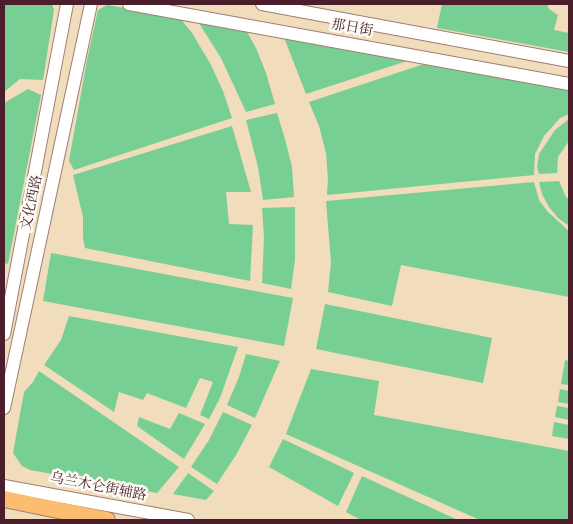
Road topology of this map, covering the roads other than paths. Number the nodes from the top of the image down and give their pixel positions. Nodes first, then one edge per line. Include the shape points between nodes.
1 (67, 4) edge
2 (91, 4) edge
3 (129, 4) edge
4 (262, 4) edge
5 (569, 61) edge
6 (569, 84) edge
7 (4, 334) edge
8 (4, 408) edge
9 (4, 486) edge
10 (4, 499) edge
11 (107, 520) edge
12 (188, 520) edge

1 - 7 street, 文化西路
2 - 8 street, 文化西路
3 - 6 street, 那日街
4 - 5 street, 那日街
9 - 12 street, 乌兰木仑街辅路
10 - 11 main road

